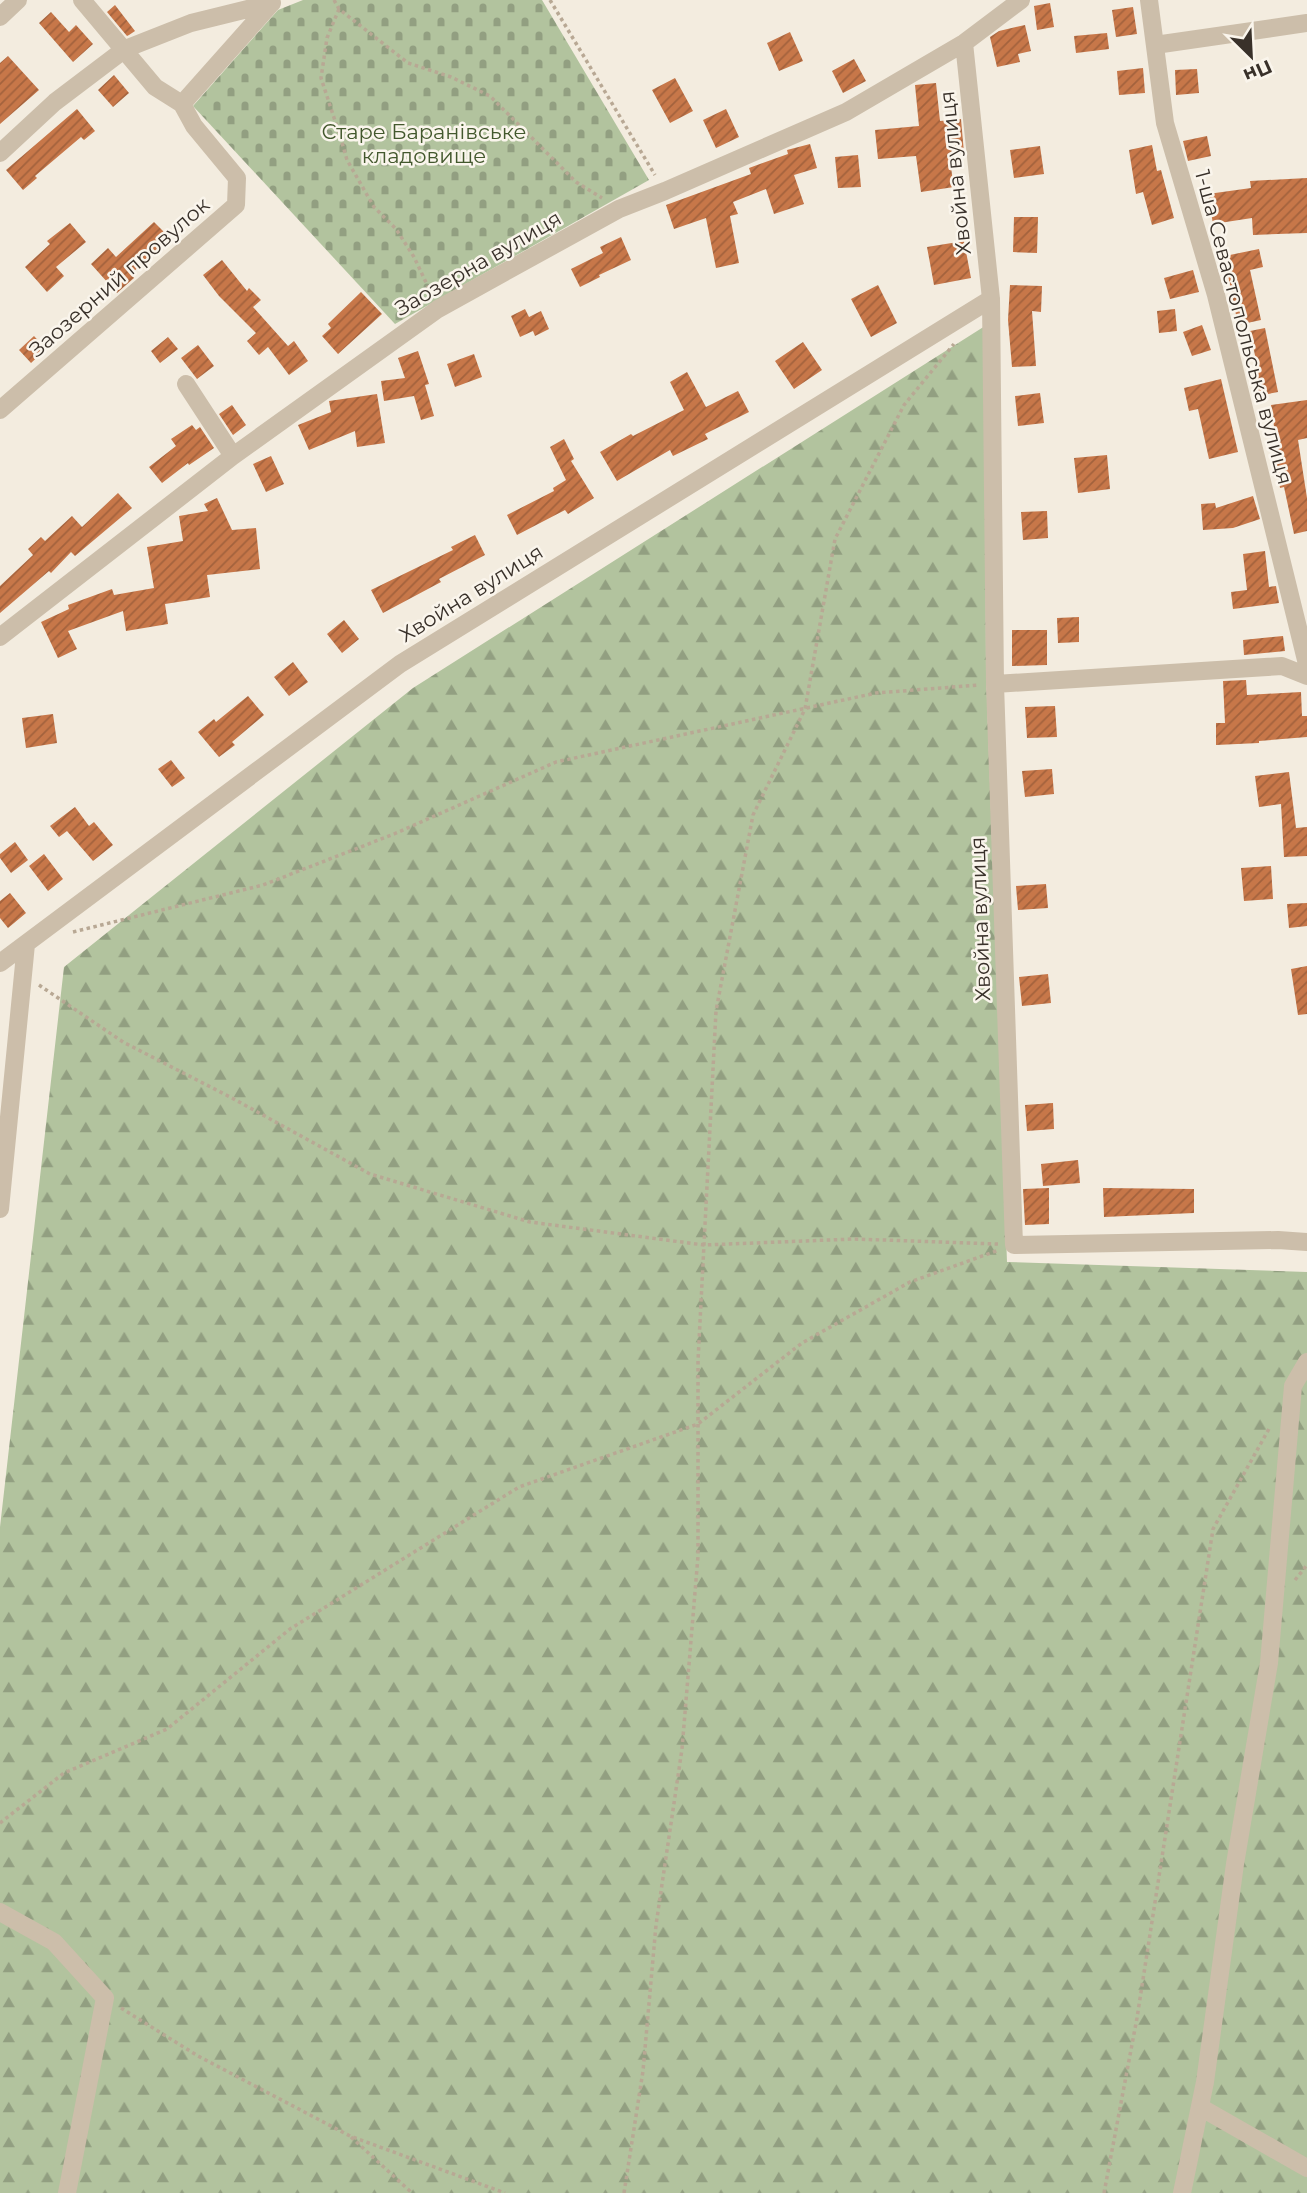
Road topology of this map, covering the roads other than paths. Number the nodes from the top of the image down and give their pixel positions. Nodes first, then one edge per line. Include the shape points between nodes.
1 (18, 0) edge
2 (82, 0) edge
3 (1021, 0) edge
4 (1149, 0) edge
5 (274, 2) edge
6 (0, 17) edge
7 (1307, 23) edge
8 (964, 43) junction
9 (1155, 45) junction
10 (125, 49) junction
11 (182, 104) junction
12 (0, 153) edge
13 (991, 299) junction
14 (186, 384) dead end
15 (0, 410) edge
16 (233, 456) junction
17 (0, 637) edge
18 (1307, 664) edge
19 (1307, 676) edge
20 (995, 684) junction
21 (26, 944) junction
22 (0, 963) edge
23 (0, 1209) edge
24 (1307, 1242) edge
25 (1307, 1362) edge
26 (0, 1912) edge
27 (1200, 2107) junction
28 (1307, 2168) edge
29 (68, 2193) edge
30 (1182, 2193) edge

1 - 6 street
2 - 10 street
3 - 8 street, Заозерна вулиця
4 - 9 street, 1-ша Севастопольська вулиця
5 - 10 street via 191,23
5 - 11 street
7 - 9 street
8 - 13 street, Хвойна вулиця
8 - 16 street, Заозерна вулиця via 846,113 619,209 438,309
9 - 18 street, 1-ша Севастопольська вулиця via 1165,122 1216,295
10 - 11 street via 155,87
10 - 12 street via 55,102
11 - 15 street, Заозерний провулок via 194,127 237,178 236,205
13 - 20 street, Хвойна вулиця
13 - 21 street, Хвойна вулиця via 400,664
14 - 16 street
16 - 17 street, Заозерна вулиця
19 - 20 street via 1282,666
20 - 24 street, Хвойна вулиця via 1014,1245
21 - 22 street, Хвойна вулиця
21 - 23 street
25 - 27 street via 1293,1386 1269,1663
26 - 29 street via 54,1942 105,1998
27 - 28 street
27 - 30 street

